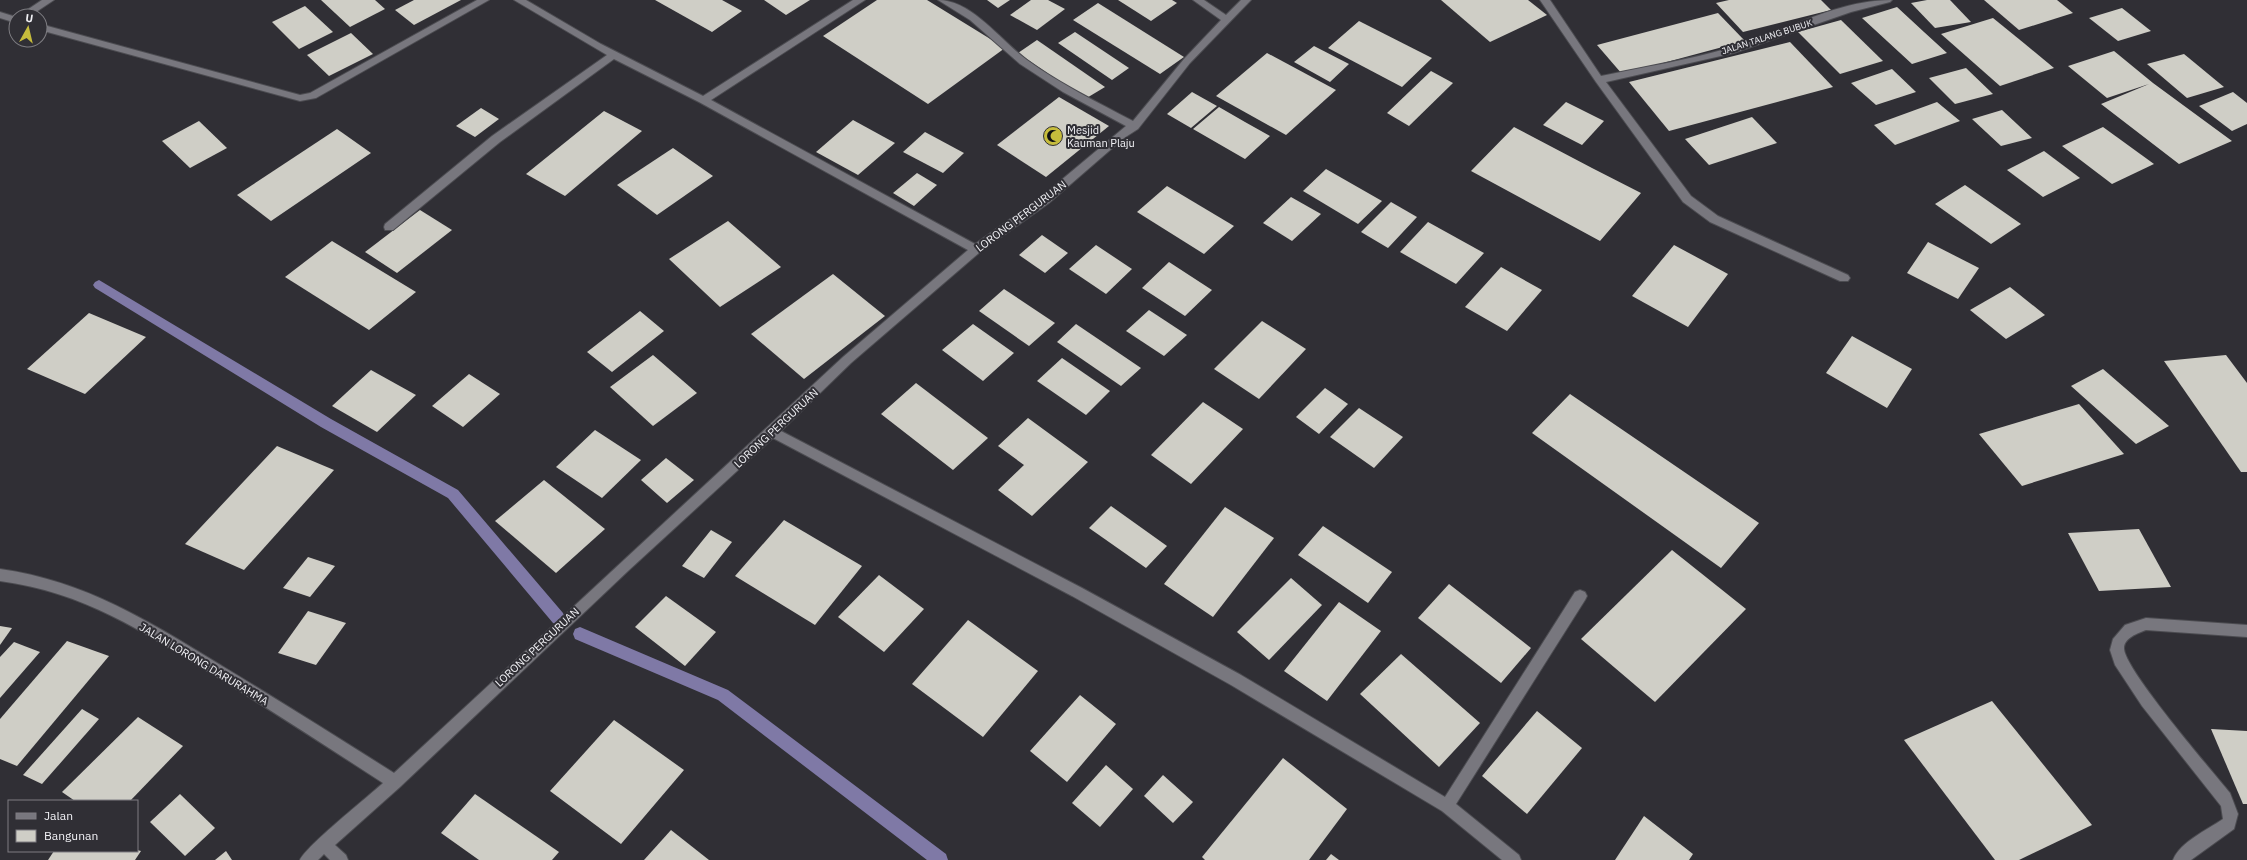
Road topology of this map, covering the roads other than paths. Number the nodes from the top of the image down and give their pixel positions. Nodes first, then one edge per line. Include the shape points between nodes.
1 (49, 0) edge
2 (484, 0) edge
3 (519, 0) edge
4 (860, 0) edge
5 (943, 0) edge
6 (1198, 0) edge
7 (1246, 0) edge
8 (1545, 0) edge
9 (1887, 0) edge
10 (36, 8) edge
11 (1226, 19) junction
12 (48, 29) edge
13 (614, 54) junction
14 (1599, 80) junction
15 (703, 100) junction
16 (1134, 126) junction
17 (389, 228) dead end
18 (976, 249) junction
19 (1844, 278) dead end
20 (772, 432) junction
21 (0, 575) edge
22 (1580, 596) dead end
23 (2247, 631) edge
24 (396, 782) junction
25 (1447, 806) junction
26 (324, 844) junction
27 (307, 860) edge
28 (341, 860) edge
29 (1514, 860) edge
30 (2180, 860) edge

1 - 10 street
2 - 12 street via 312,96 300,98
3 - 13 street
4 - 15 street
5 - 16 street via 973,18 1023,62 1066,90
6 - 11 street
7 - 11 street, LORONG PERGURUAN
8 - 14 street
9 - 14 street, JALAN TALANG BUBUK via 1849,9 1731,51
11 - 16 street, LORONG PERGURUAN via 1187,61
13 - 15 street
13 - 17 street via 496,139
14 - 19 street via 1687,199 1714,219
15 - 18 street
16 - 18 street, LORONG PERGURUAN via 1120,135 1045,200
18 - 20 street, LORONG PERGURUAN via 847,360
20 - 24 street, LORONG PERGURUAN via 617,572
20 - 25 street via 1077,592 1194,657
21 - 24 street, JALAN LORONG DARURAHMA via 49,582 91,599 175,645
22 - 25 street
23 - 30 street via 2146,624 2130,629 2118,643 2117,650 2122,665 2229,806 2231,820 2228,824
24 - 26 street, LORONG PERGURUAN
25 - 29 street
26 - 27 street, LORONG PERGURUAN
26 - 28 street

